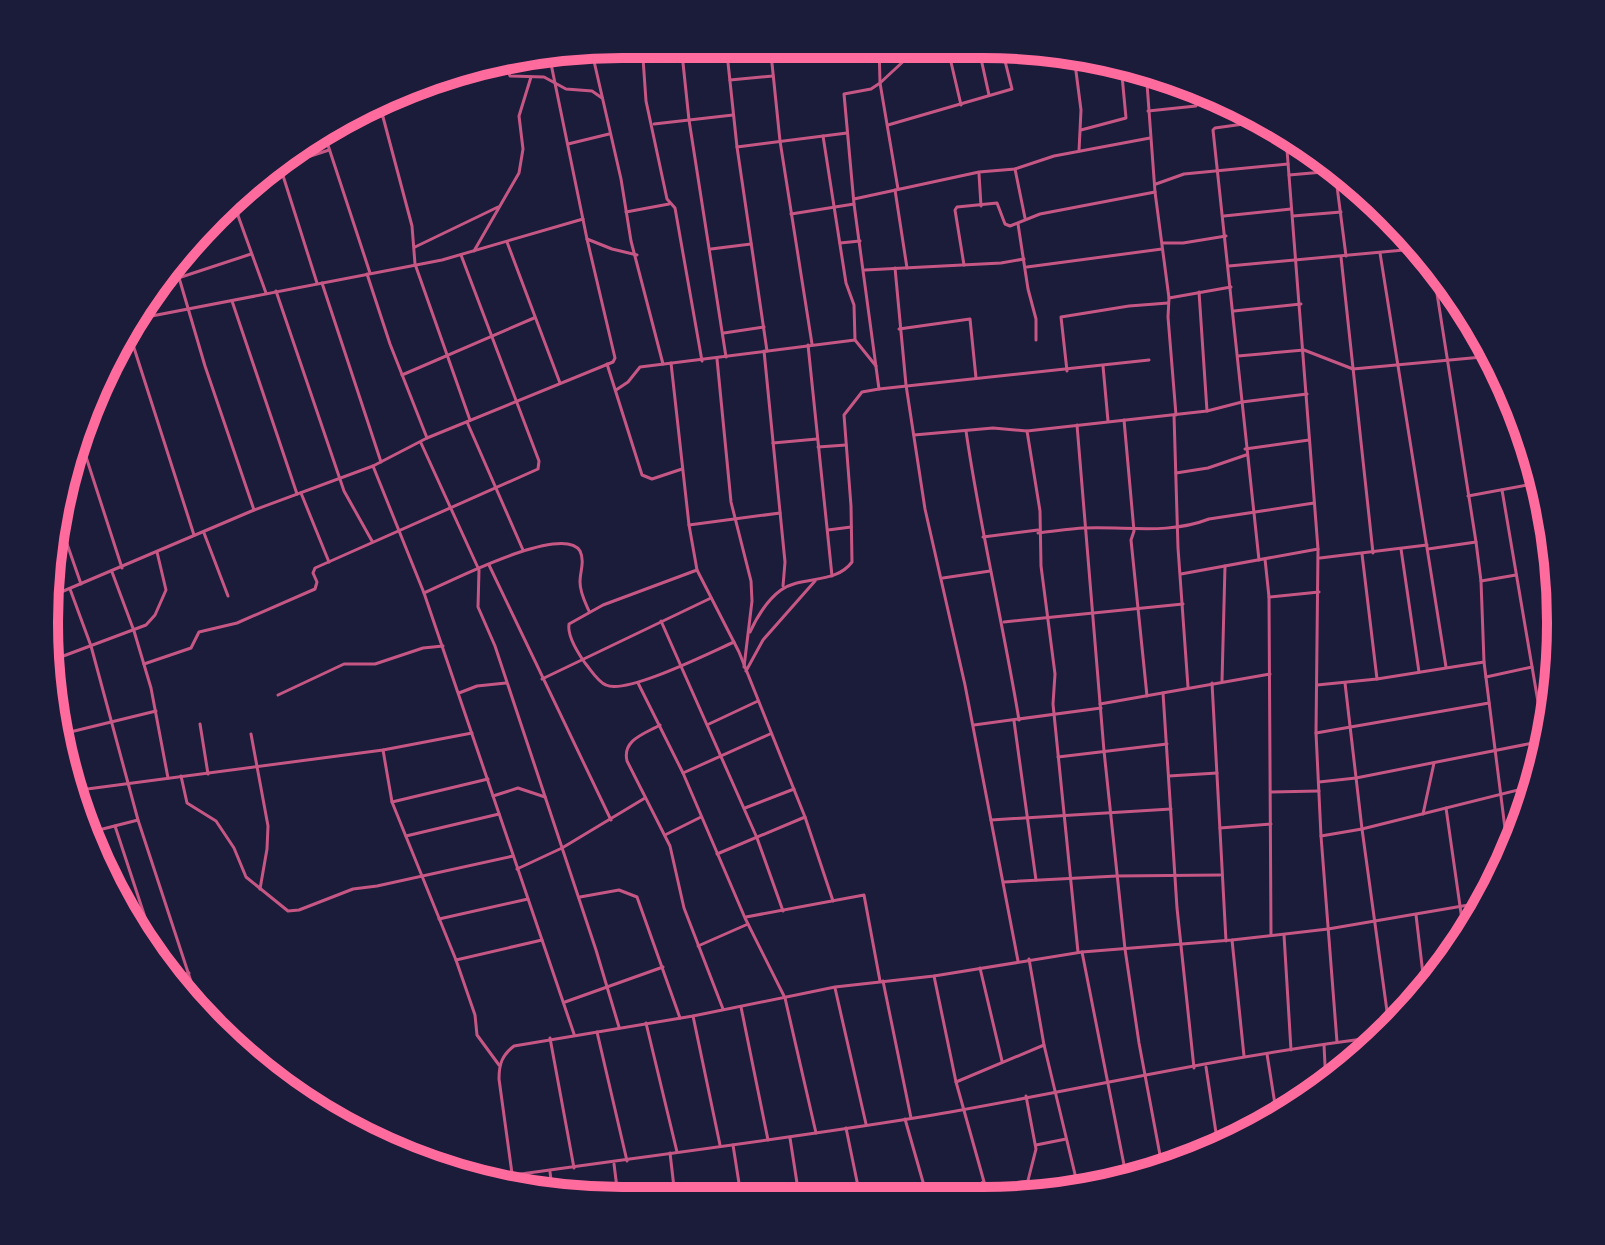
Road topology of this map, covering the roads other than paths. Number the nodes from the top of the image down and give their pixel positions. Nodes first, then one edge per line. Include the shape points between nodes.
1 (643, 58) edge
2 (682, 58) edge
3 (728, 58) edge
4 (771, 58) edge
5 (879, 58) edge
6 (907, 58) edge
7 (950, 58) edge
8 (981, 58) edge
9 (593, 59) edge
10 (1004, 59) edge
11 (551, 63) edge
12 (1075, 66) edge
13 (507, 70) edge
14 (1122, 75) edge
15 (773, 76) junction
16 (531, 77) junction
17 (730, 80) junction
18 (555, 82) junction
19 (880, 83) junction
20 (1147, 83) edge
21 (989, 95) junction
22 (602, 98) junction
23 (1196, 100) edge
24 (961, 105) junction
25 (1148, 111) junction
26 (733, 115) junction
27 (373, 116) edge
28 (689, 120) junction
29 (1243, 124) edge
30 (652, 125) junction
31 (888, 125) junction
32 (1081, 130) junction
33 (847, 133) junction
34 (609, 134) junction
35 (823, 136) junction
36 (1150, 138) junction
37 (780, 141) junction
38 (327, 142) edge
39 (568, 144) junction
40 (737, 147) junction
41 (1287, 147) edge
42 (329, 150) junction
43 (1079, 151) junction
44 (303, 157) edge
45 (1288, 164) junction
46 (1015, 169) junction
47 (1218, 171) junction
48 (283, 172) edge
49 (979, 172) junction
50 (1322, 172) edge
51 (1289, 175) junction
52 (1156, 184) junction
53 (1337, 184) edge
54 (896, 190) junction
55 (1155, 192) junction
56 (854, 201) junction
57 (671, 203) junction
58 (981, 206) junction
59 (498, 207) junction
60 (834, 207) junction
61 (1291, 209) junction
62 (236, 211) edge
63 (626, 212) junction
64 (1341, 212) junction
65 (791, 214) junction
66 (238, 215) junction
67 (1224, 216) junction
68 (1292, 216) junction
69 (229, 218) edge
70 (1025, 218) junction
71 (583, 219) junction
72 (1018, 224) junction
73 (1226, 236) junction
74 (587, 239) junction
75 (860, 241) junction
76 (507, 242) junction
77 (840, 243) junction
78 (1163, 243) junction
79 (751, 244) junction
80 (415, 247) junction
81 (709, 249) junction
82 (1163, 249) junction
83 (1407, 250) edge
84 (474, 251) junction
85 (1380, 253) junction
86 (252, 254) junction
87 (461, 255) junction
88 (637, 255) junction
89 (1343, 257) junction
90 (1024, 259) junction
91 (1296, 260) junction
92 (415, 264) junction
93 (964, 265) junction
94 (1229, 266) junction
95 (1027, 267) junction
96 (895, 268) junction
97 (907, 268) junction
98 (865, 270) junction
99 (368, 273) junction
100 (178, 275) edge
101 (179, 278) junction
102 (175, 279) edge
103 (319, 283) junction
104 (1231, 287) junction
105 (1436, 287) edge
106 (276, 291) junction
107 (1199, 292) junction
108 (266, 293) junction
109 (1168, 300) junction
110 (232, 301) junction
111 (1301, 304) junction
112 (189, 311) junction
113 (1234, 311) junction
114 (148, 317) edge
115 (534, 318) junction
116 (764, 327) junction
117 (899, 329) junction
118 (722, 333) junction
119 (493, 335) junction
120 (855, 340) junction
121 (1036, 340) dead end
122 (132, 343) edge
123 (810, 345) junction
124 (1304, 350) junction
125 (765, 351) junction
126 (1477, 352) edge
127 (447, 356) junction
128 (1238, 356) junction
129 (726, 357) junction
130 (1478, 357) joint
131 (717, 359) junction
132 (1149, 360) dead end
133 (1446, 360) junction
134 (702, 361) junction
135 (671, 363) junction
136 (607, 364) junction
137 (663, 364) junction
138 (1398, 364) junction
139 (876, 366) junction
140 (1103, 366) junction
141 (1353, 369) junction
142 (1067, 371) junction
143 (402, 375) junction
144 (976, 378) junction
145 (560, 383) junction
146 (906, 385) junction
147 (879, 389) junction
148 (616, 390) junction
149 (1308, 394) junction
150 (516, 401) junction
151 (1242, 402) junction
152 (1207, 411) junction
153 (1175, 415) junction
154 (1124, 420) junction
155 (468, 421) junction
156 (1108, 421) junction
157 (1077, 425) junction
158 (966, 431) junction
159 (1027, 431) junction
160 (914, 435) junction
161 (427, 438) junction
162 (817, 439) junction
163 (1309, 440) junction
164 (420, 442) junction
165 (773, 443) junction
166 (846, 445) junction
167 (818, 447) junction
168 (1245, 449) junction
169 (85, 452) edge
170 (1246, 455) junction
171 (381, 462) junction
172 (1524, 462) edge
173 (373, 466) junction
174 (682, 469) junction
175 (1175, 473) junction
176 (339, 478) junction
177 (1527, 485) junction
178 (494, 489) junction
179 (1502, 490) junction
180 (299, 493) junction
181 (1468, 496) junction
182 (1314, 503) junction
183 (449, 508) junction
184 (254, 510) junction
185 (780, 513) junction
186 (1253, 513) junction
187 (734, 517) junction
188 (689, 525) junction
189 (1178, 526) junction
190 (851, 527) junction
191 (1084, 528) junction
192 (398, 530) junction
193 (828, 530) junction
194 (203, 531) junction
195 (1134, 531) junction
196 (1038, 532) junction
197 (194, 535) junction
198 (983, 537) junction
199 (65, 538) edge
200 (372, 541) junction
201 (1476, 542) junction
202 (1428, 547) junction
203 (1318, 549) junction
204 (1401, 549) junction
205 (523, 550) junction
206 (157, 552) junction
207 (1373, 553) junction
208 (1362, 554) junction
209 (1319, 558) junction
210 (1265, 559) junction
211 (1259, 560) junction
212 (329, 562) junction
213 (489, 565) junction
214 (1544, 565) edge
215 (1225, 566) junction
216 (122, 568) junction
217 (479, 570) junction
218 (697, 570) junction
219 (990, 571) junction
220 (112, 572) junction
221 (1181, 574) junction
222 (1516, 575) junction
223 (832, 576) junction
224 (941, 578) junction
225 (815, 581) junction
226 (1481, 581) junction
227 (81, 584) junction
228 (70, 589) junction
229 (782, 589) junction
230 (1319, 592) junction
231 (59, 593) edge
232 (424, 593) junction
233 (228, 596) dead end
234 (1269, 597) junction
235 (711, 598) junction
236 (1183, 604) junction
237 (1138, 607) junction
238 (589, 611) junction
239 (1092, 611) junction
240 (1048, 616) junction
241 (661, 621) junction
242 (1002, 622) junction
243 (134, 631) junction
244 (750, 632) junction
245 (734, 642) junction
246 (91, 646) junction
247 (443, 646) junction
248 (59, 658) edge
249 (582, 658) junction
250 (1484, 662) junction
251 (144, 664) junction
252 (681, 664) junction
253 (1446, 667) junction
254 (1532, 667) junction
255 (745, 669) junction
256 (1419, 672) junction
257 (1270, 674) junction
258 (1486, 677) junction
259 (542, 679) junction
260 (1377, 679) junction
261 (1222, 681) junction
262 (506, 683) junction
263 (638, 683) junction
264 (1212, 683) junction
265 (1345, 683) junction
266 (1315, 686) junction
267 (1188, 687) junction
268 (459, 693) junction
269 (1163, 693) junction
270 (278, 695) dead end
271 (1147, 696) junction
272 (758, 701) junction
273 (1489, 703) junction
274 (1101, 706) junction
275 (156, 711) junction
276 (1540, 711) edge
277 (1054, 714) junction
278 (1016, 720) junction
279 (112, 721) junction
280 (200, 724) dead end
281 (709, 724) junction
282 (660, 725) junction
283 (973, 725) junction
284 (1350, 728) junction
285 (69, 732) edge
286 (472, 733) junction
287 (772, 733) junction
288 (1316, 733) junction
289 (251, 734) dead end
290 (1534, 743) edge
291 (1167, 744) junction
292 (383, 750) junction
293 (1494, 750) junction
294 (1104, 751) junction
295 (722, 757) junction
296 (1058, 757) junction
297 (1434, 761) junction
298 (257, 768) junction
299 (683, 773) junction
300 (1217, 773) junction
301 (208, 774) junction
302 (181, 776) junction
303 (1169, 776) junction
304 (168, 778) junction
305 (1356, 778) junction
306 (488, 779) junction
307 (1319, 782) junction
308 (128, 783) junction
309 (83, 789) edge
310 (794, 789) junction
311 (1522, 789) edge
312 (1319, 791) junction
313 (1271, 792) junction
314 (1500, 795) junction
315 (493, 796) junction
316 (545, 797) junction
317 (645, 798) junction
318 (392, 802) junction
319 (1446, 808) junction
320 (744, 809) junction
321 (1171, 809) junction
322 (1110, 812) junction
323 (499, 814) junction
324 (1423, 814) junction
325 (1064, 815) junction
326 (701, 817) junction
327 (805, 817) junction
328 (1028, 817) junction
329 (138, 820) junction
330 (611, 820) junction
331 (991, 820) junction
332 (1271, 824) junction
333 (115, 826) junction
334 (1220, 828) junction
335 (1362, 829) junction
336 (98, 830) edge
337 (665, 835) junction
338 (1506, 835) edge
339 (406, 836) junction
340 (1321, 836) junction
341 (757, 838) junction
342 (562, 848) junction
343 (717, 854) junction
344 (513, 856) junction
345 (517, 869) junction
346 (1174, 875) junction
347 (1222, 875) junction
348 (422, 876) junction
349 (1117, 876) junction
350 (1072, 878) junction
351 (1036, 880) junction
352 (1004, 882) junction
353 (260, 889) junction
354 (578, 898) junction
355 (528, 899) junction
356 (833, 901) junction
357 (1471, 904) edge
358 (1460, 906) junction
359 (141, 910) junction
360 (138, 911) edge
361 (783, 911) junction
362 (1416, 915) junction
363 (745, 918) junction
364 (439, 919) junction
365 (1462, 920) edge
366 (1376, 922) junction
367 (748, 924) junction
368 (146, 925) edge
369 (1328, 929) junction
370 (1284, 935) junction
371 (1271, 936) junction
372 (543, 940) junction
373 (1232, 940) junction
374 (1226, 941) junction
375 (1181, 944) junction
376 (698, 946) junction
377 (1125, 949) junction
378 (1080, 952) junction
379 (1029, 959) junction
380 (456, 960) junction
381 (1018, 961) junction
382 (663, 967) junction
383 (980, 968) junction
384 (189, 973) junction
385 (1423, 975) edge
386 (183, 976) edge
387 (934, 976) junction
388 (882, 981) junction
389 (607, 986) junction
390 (835, 987) junction
391 (194, 991) edge
392 (785, 998) junction
393 (564, 1003) junction
394 (741, 1006) junction
395 (723, 1009) junction
396 (693, 1016) junction
397 (1386, 1017) edge
398 (680, 1018) junction
399 (646, 1023) junction
400 (619, 1027) junction
401 (597, 1031) junction
402 (574, 1034) junction
403 (550, 1038) junction
404 (1364, 1038) edge
405 (1337, 1042) junction
406 (1324, 1044) junction
407 (1044, 1045) junction
408 (1291, 1050) junction
409 (1267, 1054) junction
410 (1244, 1058) junction
411 (1002, 1061) junction
412 (499, 1065) junction
413 (1206, 1065) junction
414 (1194, 1068) junction
415 (1325, 1071) edge
416 (1145, 1075) junction
417 (956, 1082) junction
418 (1106, 1083) junction
419 (1055, 1091) junction
420 (1026, 1096) junction
421 (1275, 1105) edge
422 (963, 1109) junction
423 (908, 1118) junction
424 (866, 1124) junction
425 (846, 1128) junction
426 (816, 1133) junction
427 (1217, 1136) edge
428 (790, 1138) junction
429 (1066, 1139) junction
430 (768, 1140) junction
431 (733, 1145) junction
432 (1036, 1145) junction
433 (721, 1147) junction
434 (677, 1152) junction
435 (670, 1153) junction
436 (1161, 1158) edge
437 (627, 1161) junction
438 (614, 1163) junction
439 (574, 1168) junction
440 (1125, 1169) edge
441 (549, 1170) junction
442 (512, 1176) joint
443 (1076, 1179) edge
444 (984, 1181) junction
445 (1029, 1181) junction
446 (551, 1182) edge
447 (1028, 1185) edge
448 (617, 1187) edge
449 (674, 1187) edge
450 (740, 1187) edge
451 (798, 1187) edge
452 (858, 1187) edge
453 (925, 1187) edge
454 (976, 1187) edge
455 (986, 1187) joint

1 - 30 street
2 - 28 street
3 - 17 street
4 - 15 street
5 - 19 street
6 - 19 street
7 - 24 street
8 - 21 street
9 - 22 street
10 - 21 street via 1012,89
11 - 18 street
12 - 32 street
13 - 16 street via 510,76
14 - 32 street via 1126,118
15 - 17 street
15 - 37 street
16 - 18 street
16 - 59 street via 519,116 519,173
17 - 26 street
18 - 22 street
18 - 39 street
19 - 31 street
19 - 33 street via 844,92
20 - 25 street
21 - 24 street
22 - 34 street
23 - 25 street via 1196,106
24 - 31 street
25 - 36 street
26 - 28 street
26 - 40 street
27 - 80 street via 381,114 394,152
28 - 30 street
28 - 81 street
29 - 47 street via 1213,129
30 - 57 street
31 - 54 street
32 - 43 street
33 - 35 street
33 - 56 street
34 - 39 street
34 - 63 street
35 - 37 street
35 - 60 street
36 - 43 street
36 - 52 street
37 - 40 street
37 - 65 street
38 - 42 street
39 - 71 street
40 - 79 street
41 - 45 street
42 - 44 street
42 - 99 street
43 - 46 street
45 - 47 street
45 - 51 street
46 - 49 street
46 - 70 street
47 - 52 street via 1184,174
47 - 67 street
48 - 103 street
49 - 54 street
49 - 58 street
50 - 51 street
51 - 61 street
52 - 55 street
53 - 64 street
54 - 56 street
54 - 97 street
55 - 70 street
55 - 78 street
56 - 60 street
56 - 75 street
57 - 63 street
57 - 134 street
58 - 72 street via 997,203 1005,224
58 - 93 street via 955,208
59 - 80 street
59 - 84 street
60 - 65 street
60 - 77 street
61 - 67 street
61 - 68 street
62 - 66 street
63 - 88 street
64 - 68 street
64 - 89 street
65 - 123 street
66 - 69 street
66 - 86 street
67 - 73 street
68 - 91 street
70 - 72 street
71 - 74 street
71 - 76 street
72 - 90 street
73 - 78 street
73 - 94 street
74 - 88 street
74 - 136 street via 615,358
75 - 77 street
75 - 98 street
76 - 84 street
76 - 115 street
77 - 120 street via 854,305
78 - 82 street
79 - 81 street
79 - 116 street
80 - 92 street
81 - 118 street
82 - 95 street
82 - 109 street
83 - 85 street
84 - 87 street
85 - 89 street
85 - 138 street
86 - 101 street
86 - 108 street
87 - 92 street
87 - 119 street
88 - 137 street
89 - 91 street
89 - 141 street
90 - 93 street
90 - 95 street
91 - 94 street
91 - 111 street
92 - 99 street
92 - 127 street
93 - 97 street
94 - 104 street
95 - 121 street
96 - 97 street
96 - 98 street
96 - 117 street
98 - 139 street
99 - 103 street
99 - 143 street
100 - 101 street
101 - 102 street
101 - 112 street
103 - 106 street
103 - 171 street
104 - 107 street
104 - 113 street
105 - 133 street
106 - 108 street
106 - 176 street
107 - 109 street
107 - 152 street
108 - 110 street
109 - 142 street via 1061,317
109 - 153 street
110 - 112 street
110 - 180 street
111 - 113 street
111 - 124 street
112 - 114 street
112 - 184 street
113 - 128 street
115 - 119 street
115 - 145 street
116 - 118 street
116 - 125 street
117 - 144 street via 970,319
117 - 146 street
118 - 129 street
119 - 127 street
119 - 150 street
120 - 123 street
120 - 139 street
122 - 197 street
123 - 125 street
123 - 162 street
124 - 128 street
124 - 141 street
124 - 149 street
125 - 129 street
125 - 165 street
126 - 130 street
127 - 143 street
127 - 155 street
128 - 151 street
129 - 131 street
130 - 133 street
131 - 134 street
131 - 187 street
132 - 140 street
133 - 138 street
133 - 181 street
134 - 135 street
135 - 137 street
135 - 174 street
136 - 145 street
136 - 148 street
137 - 148 street via 640,367
138 - 141 street
138 - 202 street
139 - 147 street
140 - 142 street
140 - 156 street
141 - 207 street
142 - 144 street
143 - 161 street
144 - 146 street
145 - 150 street
146 - 147 street
146 - 160 street
147 - 166 street via 862,392 845,413
148 - 174 street via 642,475 652,479
149 - 151 street
149 - 163 street
150 - 155 street
150 - 178 street via 539,466
151 - 152 street
151 - 168 street
152 - 153 street
153 - 154 street
153 - 175 street
154 - 156 street
154 - 195 street
155 - 161 street
155 - 178 street
156 - 157 street
157 - 159 street
157 - 191 street
158 - 159 street
158 - 160 street
158 - 198 street
159 - 196 street via 1040,511
160 - 224 street
161 - 164 street
162 - 165 street
162 - 167 street
163 - 168 street
163 - 182 street
164 - 171 street
164 - 183 street
165 - 185 street
166 - 167 street
166 - 190 street
167 - 193 street
168 - 170 street
169 - 216 street
170 - 175 street
170 - 186 street
171 - 173 street
172 - 177 street
173 - 176 street
173 - 192 street
174 - 188 street
175 - 189 street
176 - 180 street
176 - 200 street
177 - 179 street
177 - 214 street
178 - 183 street
178 - 205 street
179 - 181 street
179 - 222 street
180 - 184 street
180 - 212 street
181 - 201 street
182 - 186 street
182 - 203 street
183 - 192 street
183 - 217 street
184 - 194 street
185 - 187 street
185 - 229 street via 786,575
186 - 189 street
186 - 211 street
187 - 188 street
187 - 244 street via 751,581
188 - 218 street
189 - 195 street
189 - 221 street
190 - 193 street
190 - 223 street via 852,562
191 - 195 street
191 - 196 street
191 - 239 street
192 - 200 street
192 - 232 street
193 - 223 street
194 - 197 street
194 - 233 street
195 - 237 street
196 - 198 street
196 - 240 street
197 - 206 street
198 - 219 street
199 - 227 street
200 - 212 street
201 - 202 street
201 - 226 street
202 - 204 street
202 - 253 street
203 - 209 street
203 - 210 street
204 - 207 street
204 - 256 street
205 - 213 street
205 - 238 street via 558,542 575,546 582,559 581,592
206 - 216 street
206 - 243 street via 166,594 151,622
207 - 208 street
208 - 209 street
208 - 260 street
209 - 230 street
210 - 211 street
210 - 234 street
211 - 215 street
212 - 251 street via 313,570 315,589 237,623 199,632 191,648
213 - 217 street
213 - 259 street
215 - 221 street
215 - 261 street
216 - 220 street
217 - 232 street
217 - 262 street via 478,607
218 - 235 street
218 - 238 street
219 - 224 street
219 - 242 street
220 - 227 street
220 - 243 street
221 - 236 street
222 - 226 street
222 - 254 street
223 - 225 street
224 - 283 street
225 - 229 street
225 - 255 street
226 - 250 street
227 - 228 street
228 - 231 street
228 - 246 street
229 - 244 street
230 - 234 street
230 - 266 street
232 - 247 street
234 - 257 street
235 - 241 street
235 - 245 street
236 - 237 street
236 - 267 street
237 - 239 street
237 - 271 street
238 - 249 street via 568,627
239 - 240 street
239 - 274 street
240 - 242 street
240 - 277 street
241 - 249 street
241 - 252 street
242 - 278 street
243 - 246 street
243 - 251 street
244 - 255 street
245 - 252 street
245 - 255 street
246 - 248 street
246 - 279 street
247 - 268 street
247 - 270 street via 375,664 344,664
249 - 259 street
249 - 263 street via 608,687
250 - 253 street
250 - 258 street
251 - 275 street
252 - 263 street
252 - 281 street
253 - 256 street
254 - 258 street
254 - 276 street
255 - 272 street
256 - 260 street
257 - 261 street
257 - 313 street
258 - 273 street
259 - 330 street
260 - 265 street
261 - 264 street
262 - 268 street
262 - 316 street
263 - 282 street
264 - 267 street
264 - 300 street
265 - 266 street
265 - 284 street
266 - 288 street
267 - 269 street
268 - 286 street
269 - 271 street
269 - 291 street
271 - 274 street
272 - 281 street
272 - 287 street
273 - 284 street
273 - 293 street
274 - 277 street
274 - 294 street
275 - 279 street
275 - 304 street
277 - 278 street
277 - 296 street
278 - 283 street
278 - 328 street
279 - 285 street
279 - 308 street
280 - 301 street
281 - 295 street
282 - 299 street
282 - 317 street via 626,747
283 - 331 street
284 - 288 street
284 - 305 street
286 - 292 street
286 - 306 street
287 - 295 street
287 - 310 street
288 - 307 street
289 - 298 street
290 - 293 street
291 - 294 street
291 - 303 street
292 - 298 street
292 - 318 street
293 - 297 street
293 - 314 street
294 - 296 street
294 - 322 street
295 - 299 street
295 - 320 street
296 - 325 street
297 - 305 street
297 - 324 street
298 - 301 street
298 - 353 street via 268,826
299 - 326 street
300 - 303 street
300 - 334 street
301 - 302 street
302 - 304 street
302 - 353 street via 187,803 216,821 243,873
303 - 321 street
304 - 308 street
305 - 307 street
305 - 335 street
306 - 315 street
306 - 318 street
307 - 312 street
308 - 309 street
308 - 329 street
310 - 320 street
310 - 327 street
311 - 314 street
312 - 313 street
312 - 340 street
313 - 332 street
314 - 319 street
314 - 338 street
315 - 316 street via 518,788
315 - 323 street
316 - 342 street
317 - 330 street
317 - 337 street
318 - 339 street
319 - 324 street
319 - 358 street
320 - 341 street
321 - 322 street
321 - 346 street
322 - 325 street
322 - 349 street
323 - 339 street
323 - 344 street
324 - 335 street
325 - 328 street
325 - 350 street
326 - 337 street
326 - 343 street
327 - 341 street
327 - 356 street
328 - 331 street
328 - 351 street
329 - 333 street
329 - 384 street
330 - 342 street
331 - 352 street
332 - 334 street
332 - 371 street
333 - 336 street
333 - 359 street
334 - 347 street
335 - 340 street
335 - 366 street
337 - 376 street
339 - 348 street
340 - 369 street
341 - 343 street
341 - 361 street
342 - 345 street
342 - 354 street
343 - 363 street
344 - 345 street
344 - 348 street
345 - 355 street
346 - 347 street
346 - 349 street
346 - 375 street
347 - 374 street
348 - 353 street via 353,889 295,911 284,910
348 - 364 street
349 - 350 street
349 - 377 street
350 - 351 street
350 - 378 street
351 - 352 street
352 - 381 street
354 - 382 street via 612,890 637,897
354 - 389 street
355 - 364 street
355 - 372 street
356 - 361 street
356 - 388 street via 865,896
357 - 358 street
358 - 362 street
358 - 365 street
359 - 360 street
359 - 368 street
361 - 363 street
362 - 366 street
362 - 385 street
363 - 367 street
364 - 380 street
366 - 369 street
366 - 397 street
367 - 376 street
367 - 392 street
369 - 370 street
369 - 405 street
370 - 371 street
370 - 408 street
371 - 373 street
372 - 380 street
372 - 393 street
373 - 374 street
373 - 410 street
374 - 375 street
375 - 377 street
375 - 414 street
376 - 395 street
377 - 378 street
377 - 416 street
378 - 379 street
378 - 418 street
379 - 381 street
379 - 407 street
380 - 412 street via 477,1035
381 - 383 street
382 - 389 street
382 - 398 street
383 - 387 street
383 - 411 street
384 - 386 street
384 - 391 street
387 - 388 street
387 - 417 street
388 - 390 street
388 - 423 street
389 - 393 street
389 - 400 street
390 - 392 street
390 - 424 street
392 - 394 street
392 - 426 street
393 - 402 street
394 - 395 street
394 - 430 street
395 - 396 street
396 - 398 street
396 - 433 street
398 - 399 street
399 - 400 street
399 - 434 street
400 - 401 street
401 - 402 street
401 - 437 street
402 - 403 street
403 - 412 street via 514,1046
403 - 439 street
404 - 405 street
405 - 406 street
406 - 408 street
406 - 415 street
407 - 411 street
407 - 419 street
408 - 409 street
409 - 410 street
409 - 421 street
410 - 413 street
411 - 417 street
412 - 442 street
413 - 414 street
413 - 427 street
414 - 416 street
416 - 418 street
416 - 436 street
417 - 422 street
418 - 419 street
418 - 440 street
419 - 420 street
419 - 429 street
420 - 422 street
420 - 432 street
422 - 423 street
422 - 444 street
423 - 424 street
423 - 453 street
424 - 425 street
425 - 426 street
425 - 452 street
426 - 428 street
428 - 430 street
428 - 451 street
429 - 432 street
429 - 443 street
430 - 431 street
431 - 433 street
431 - 450 street
432 - 445 street
433 - 434 street
434 - 435 street
435 - 437 street
435 - 449 street
437 - 438 street
438 - 439 street
438 - 448 street
439 - 441 street
441 - 442 street
441 - 446 street
444 - 454 street
444 - 455 street
445 - 447 street
445 - 455 street

